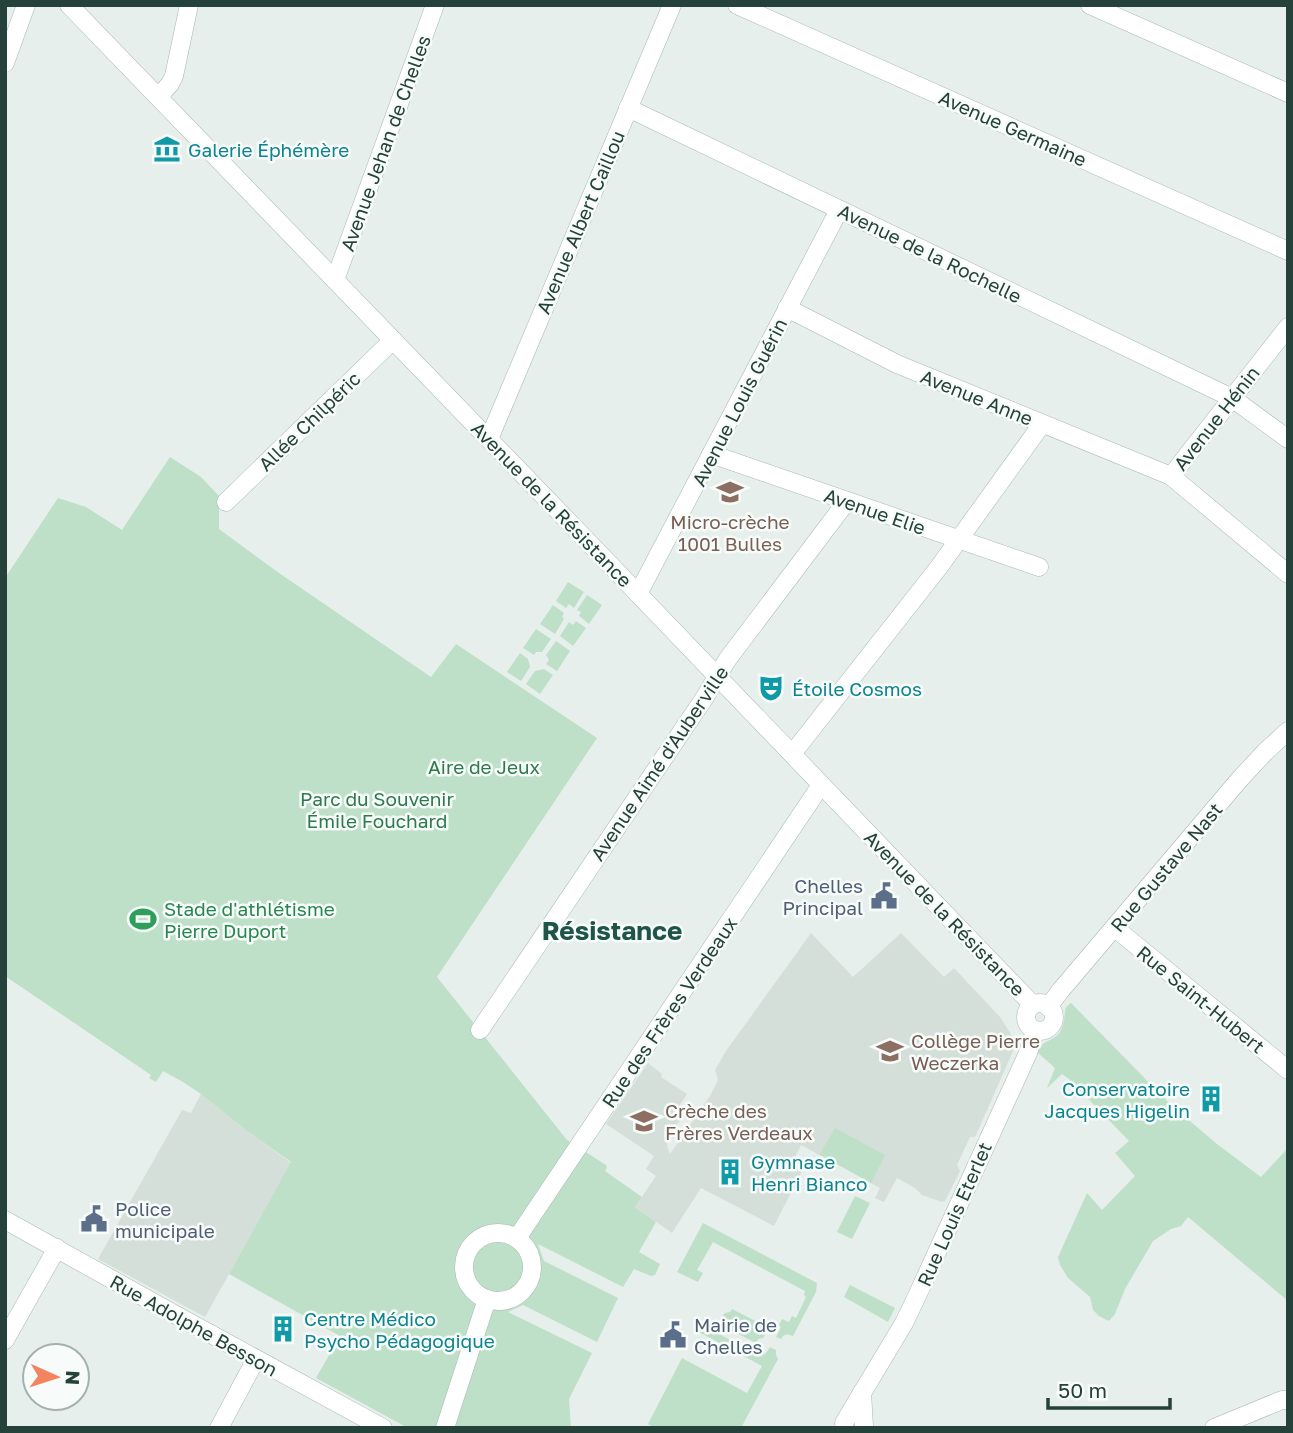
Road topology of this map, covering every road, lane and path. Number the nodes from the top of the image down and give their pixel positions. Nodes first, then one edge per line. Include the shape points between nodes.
1 (26, 5) edge
2 (69, 5) edge
3 (189, 5) edge
4 (435, 5) edge
5 (671, 5) edge
6 (737, 5) edge
7 (1090, 5) edge
8 (5, 63) edge
9 (1288, 93) edge
10 (158, 97) junction
11 (628, 108) junction
12 (839, 210) junction
13 (1288, 251) edge
14 (335, 280) junction
15 (787, 308) junction
16 (1288, 327) edge
17 (393, 340) junction
18 (1232, 398) junction
19 (1042, 424) junction
20 (489, 439) junction
21 (1288, 439) edge
22 (711, 454) junction
23 (1171, 476) junction
24 (226, 502) dead end
25 (847, 502) junction
26 (960, 540) junction
27 (1039, 567) dead end
28 (1288, 574) edge
29 (638, 594) junction
30 (716, 676) junction
31 (1288, 731) edge
32 (792, 754) junction
33 (821, 785) junction
34 (1115, 928) junction
35 (1041, 1006) junction
36 (480, 1030) dead end
37 (1288, 1070) edge
38 (5, 1220) edge
39 (517, 1238) junction
40 (57, 1248) junction
41 (487, 1299) junction
42 (5, 1340) edge
43 (256, 1359) junction
44 (862, 1392) junction
45 (1288, 1400) edge
46 (841, 1426) edge
47 (864, 1427) edge
48 (219, 1428) edge
49 (383, 1428) edge
50 (445, 1428) edge
51 (1214, 1428) edge

1 - 8 street
2 - 10 street, Avenue de la Résistance
3 - 10 street via 174,76
4 - 14 street, Avenue Jehan de Chelles
5 - 11 street, Avenue Albert Caillou
6 - 13 street, Avenue Germaine
7 - 9 street
10 - 14 street, Avenue de la Résistance
11 - 12 street, Avenue de la Rochelle
11 - 20 street, Avenue Albert Caillou
12 - 15 street, Avenue Louis Guérin
12 - 18 street, Avenue de la Rochelle
14 - 17 street, Avenue de la Résistance
15 - 19 street, Avenue Anne via 897,364
15 - 22 street, Avenue Louis Guérin
16 - 18 street, Avenue Hénin
17 - 20 street, Avenue de la Résistance
17 - 24 street, Allée Chilpéric
18 - 21 street, Avenue de la Rochelle
18 - 23 street, Avenue Hénin
19 - 23 street, Avenue Anne
19 - 26 street
20 - 29 street, Avenue de la Résistance
22 - 25 street, Avenue Elie
22 - 29 street, Avenue Louis Guérin
23 - 28 street, Avenue Anne
25 - 26 street, Avenue Elie
25 - 30 street, Avenue Aimé d'Auberville
26 - 27 street, Avenue Elie
26 - 32 street
29 - 30 street, Avenue de la Résistance
30 - 32 street, Avenue de la Résistance
30 - 36 street, Avenue Aimé d'Auberville
31 - 34 street, Rue Gustave Nast via 1239,780
32 - 33 street, Avenue de la Résistance
33 - 35 street, Avenue de la Résistance
33 - 39 street, Rue des Frères Verdeaux
34 - 35 street, Rue Gustave Nast
34 - 37 street, Rue Saint-Hubert
35 - 44 street, Rue Louis Eterlet via 1027,1012 1026,1021 1035,1031 1028,1052 904,1323
38 - 40 street, Rue Adolphe Besson
39 - 41 street via 529,1253 528,1282 515,1296
39 - 41 street via 489,1233 467,1251 466,1279
40 - 42 street
40 - 43 street, Rue Adolphe Besson
41 - 50 street
43 - 48 street
43 - 49 street, Rue Adolphe Besson
44 - 46 street, Rue Louis Eterlet
44 - 47 street
45 - 51 street
46 - 47 street via 854,1422

